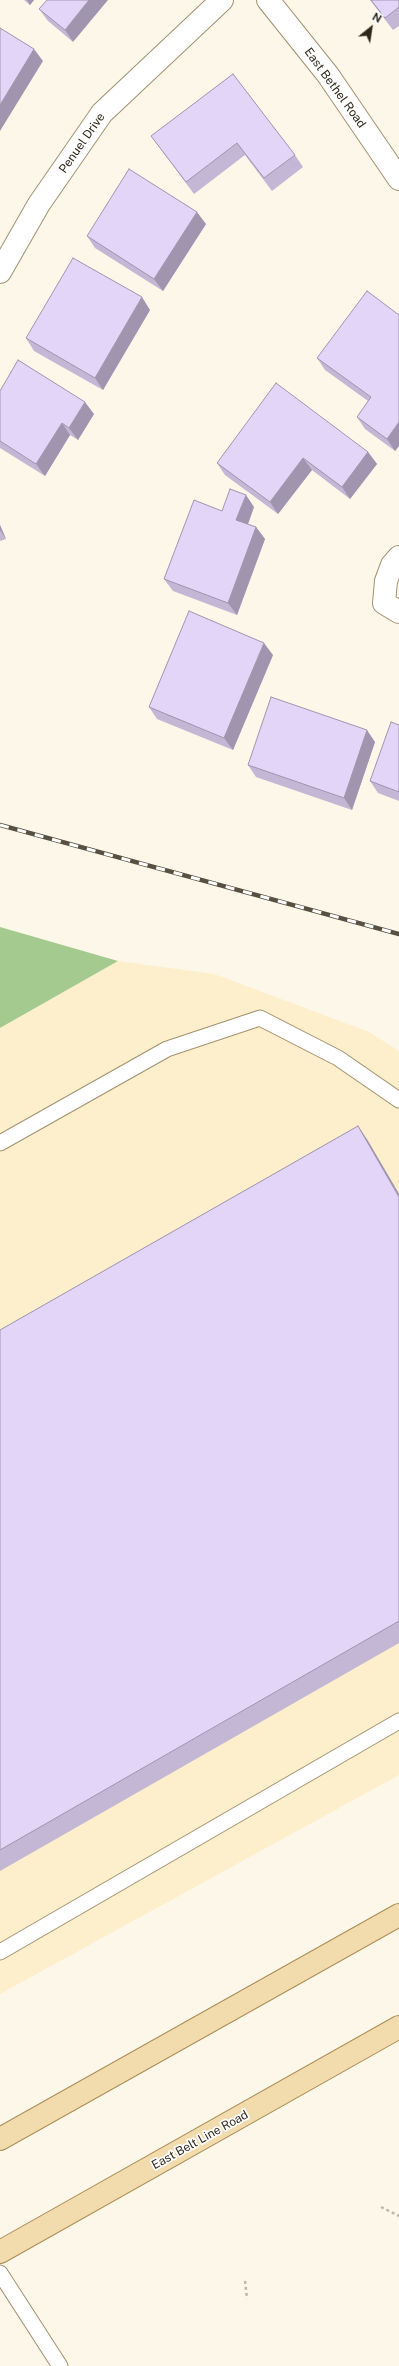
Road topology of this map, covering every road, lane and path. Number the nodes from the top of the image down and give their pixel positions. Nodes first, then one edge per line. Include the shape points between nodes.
1 (222, 0) edge
2 (268, 0) edge
3 (399, 179) edge
4 (0, 272) edge
5 (399, 557) edge
6 (399, 612) edge
7 (399, 1100) edge
8 (0, 1144) edge
9 (399, 1721) edge
10 (399, 1915) edge
11 (0, 1952) edge
12 (399, 2027) edge
13 (0, 2139) edge
14 (381, 2207) dead end
15 (399, 2216) edge
16 (0, 2252) edge
17 (0, 2273) edge
18 (245, 2281) dead end
19 (248, 2299) dead end
20 (60, 2366) edge

1 - 4 street, Penuel Drive via 102,113 40,204
2 - 3 street, East Bethel Road via 328,75
5 - 6 street via 392,565 386,580 384,603
7 - 8 lane via 338,1058 260,1018 167,1049
9 - 11 lane
10 - 13 main road
12 - 16 main road, East Belt Line Road
14 - 15 path
17 - 20 lane
18 - 19 path

